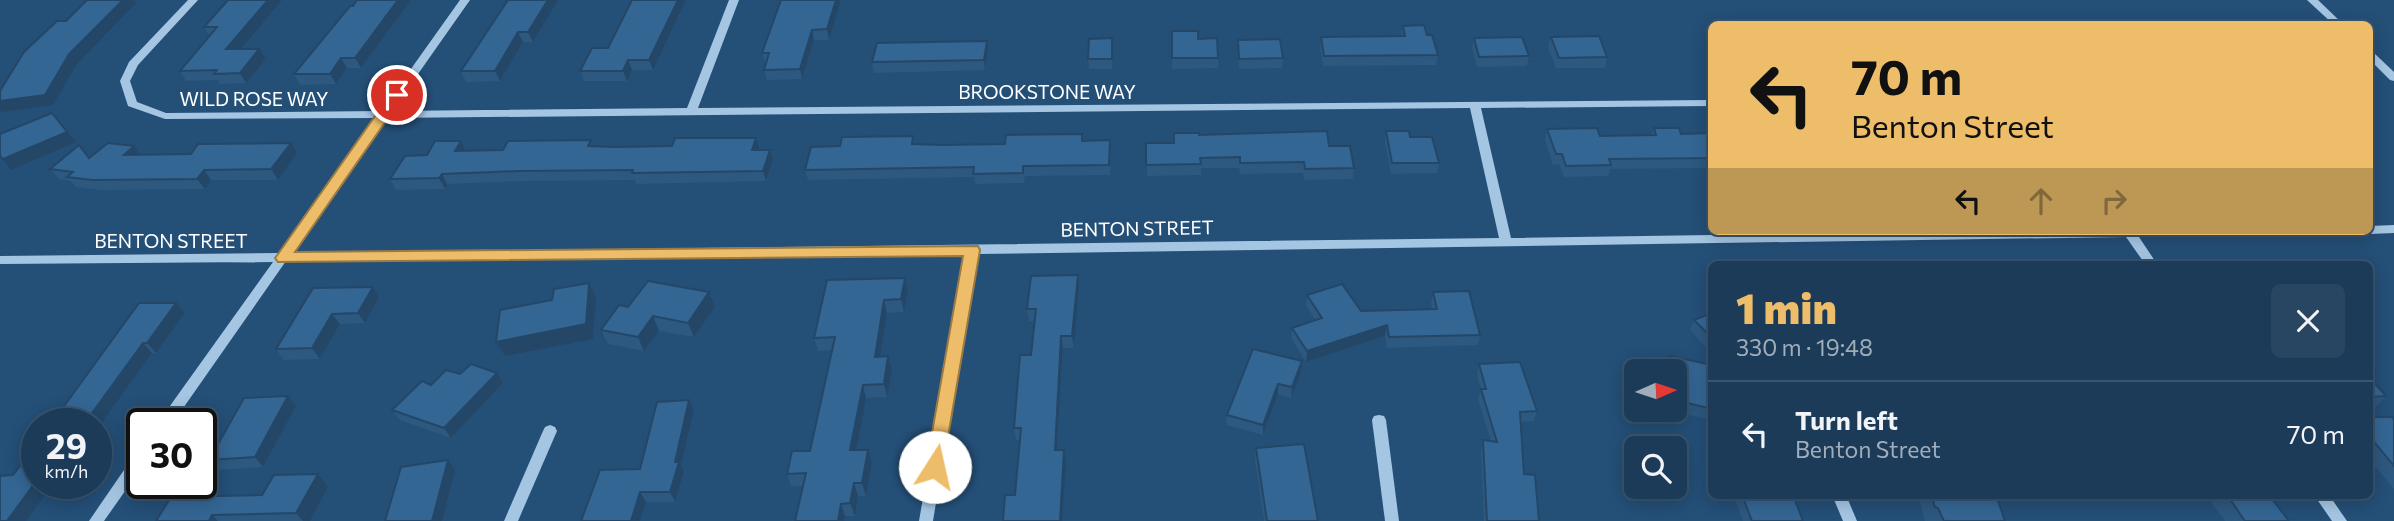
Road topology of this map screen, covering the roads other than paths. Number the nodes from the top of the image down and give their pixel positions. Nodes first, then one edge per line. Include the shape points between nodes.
1 (193, 0) edge
2 (465, 0) edge
3 (734, 0) edge
4 (2312, 0) edge
5 (2334, 21) edge
6 (2373, 58) edge
7 (2394, 78) edge
8 (1708, 103) edge
9 (1475, 105) junction
10 (691, 111) junction
11 (383, 114) junction
12 (2394, 229) edge
13 (2373, 230) edge
14 (1942, 235) edge
15 (2131, 235) edge
16 (1506, 242) junction
17 (972, 250) junction
18 (283, 258) junction
19 (0, 260) edge
20 (2149, 261) edge
21 (175, 408) edge
22 (1379, 420) dead end
23 (550, 431) dead end
24 (126, 478) edge
25 (1841, 499) edge
26 (2324, 499) edge
27 (96, 521) edge
28 (511, 521) edge
29 (926, 521) edge
30 (1392, 521) edge
31 (1850, 521) edge
32 (2340, 521) edge

1 - 11 street, WILD ROSE WAY via 133,64 125,81 132,104 165,116
2 - 11 street
3 - 10 street
4 - 5 street
6 - 7 street
8 - 9 street, BROOKSTONE WAY
9 - 10 street, BROOKSTONE WAY
9 - 16 street
10 - 11 street, BROOKSTONE WAY
11 - 18 street
12 - 13 street
14 - 16 street, BENTON STREET
15 - 20 street
16 - 17 street, BENTON STREET
17 - 18 street, BENTON STREET
17 - 29 street
18 - 19 street, BENTON STREET
18 - 21 street
22 - 30 street
23 - 28 street
24 - 27 street
25 - 31 street
26 - 32 street

